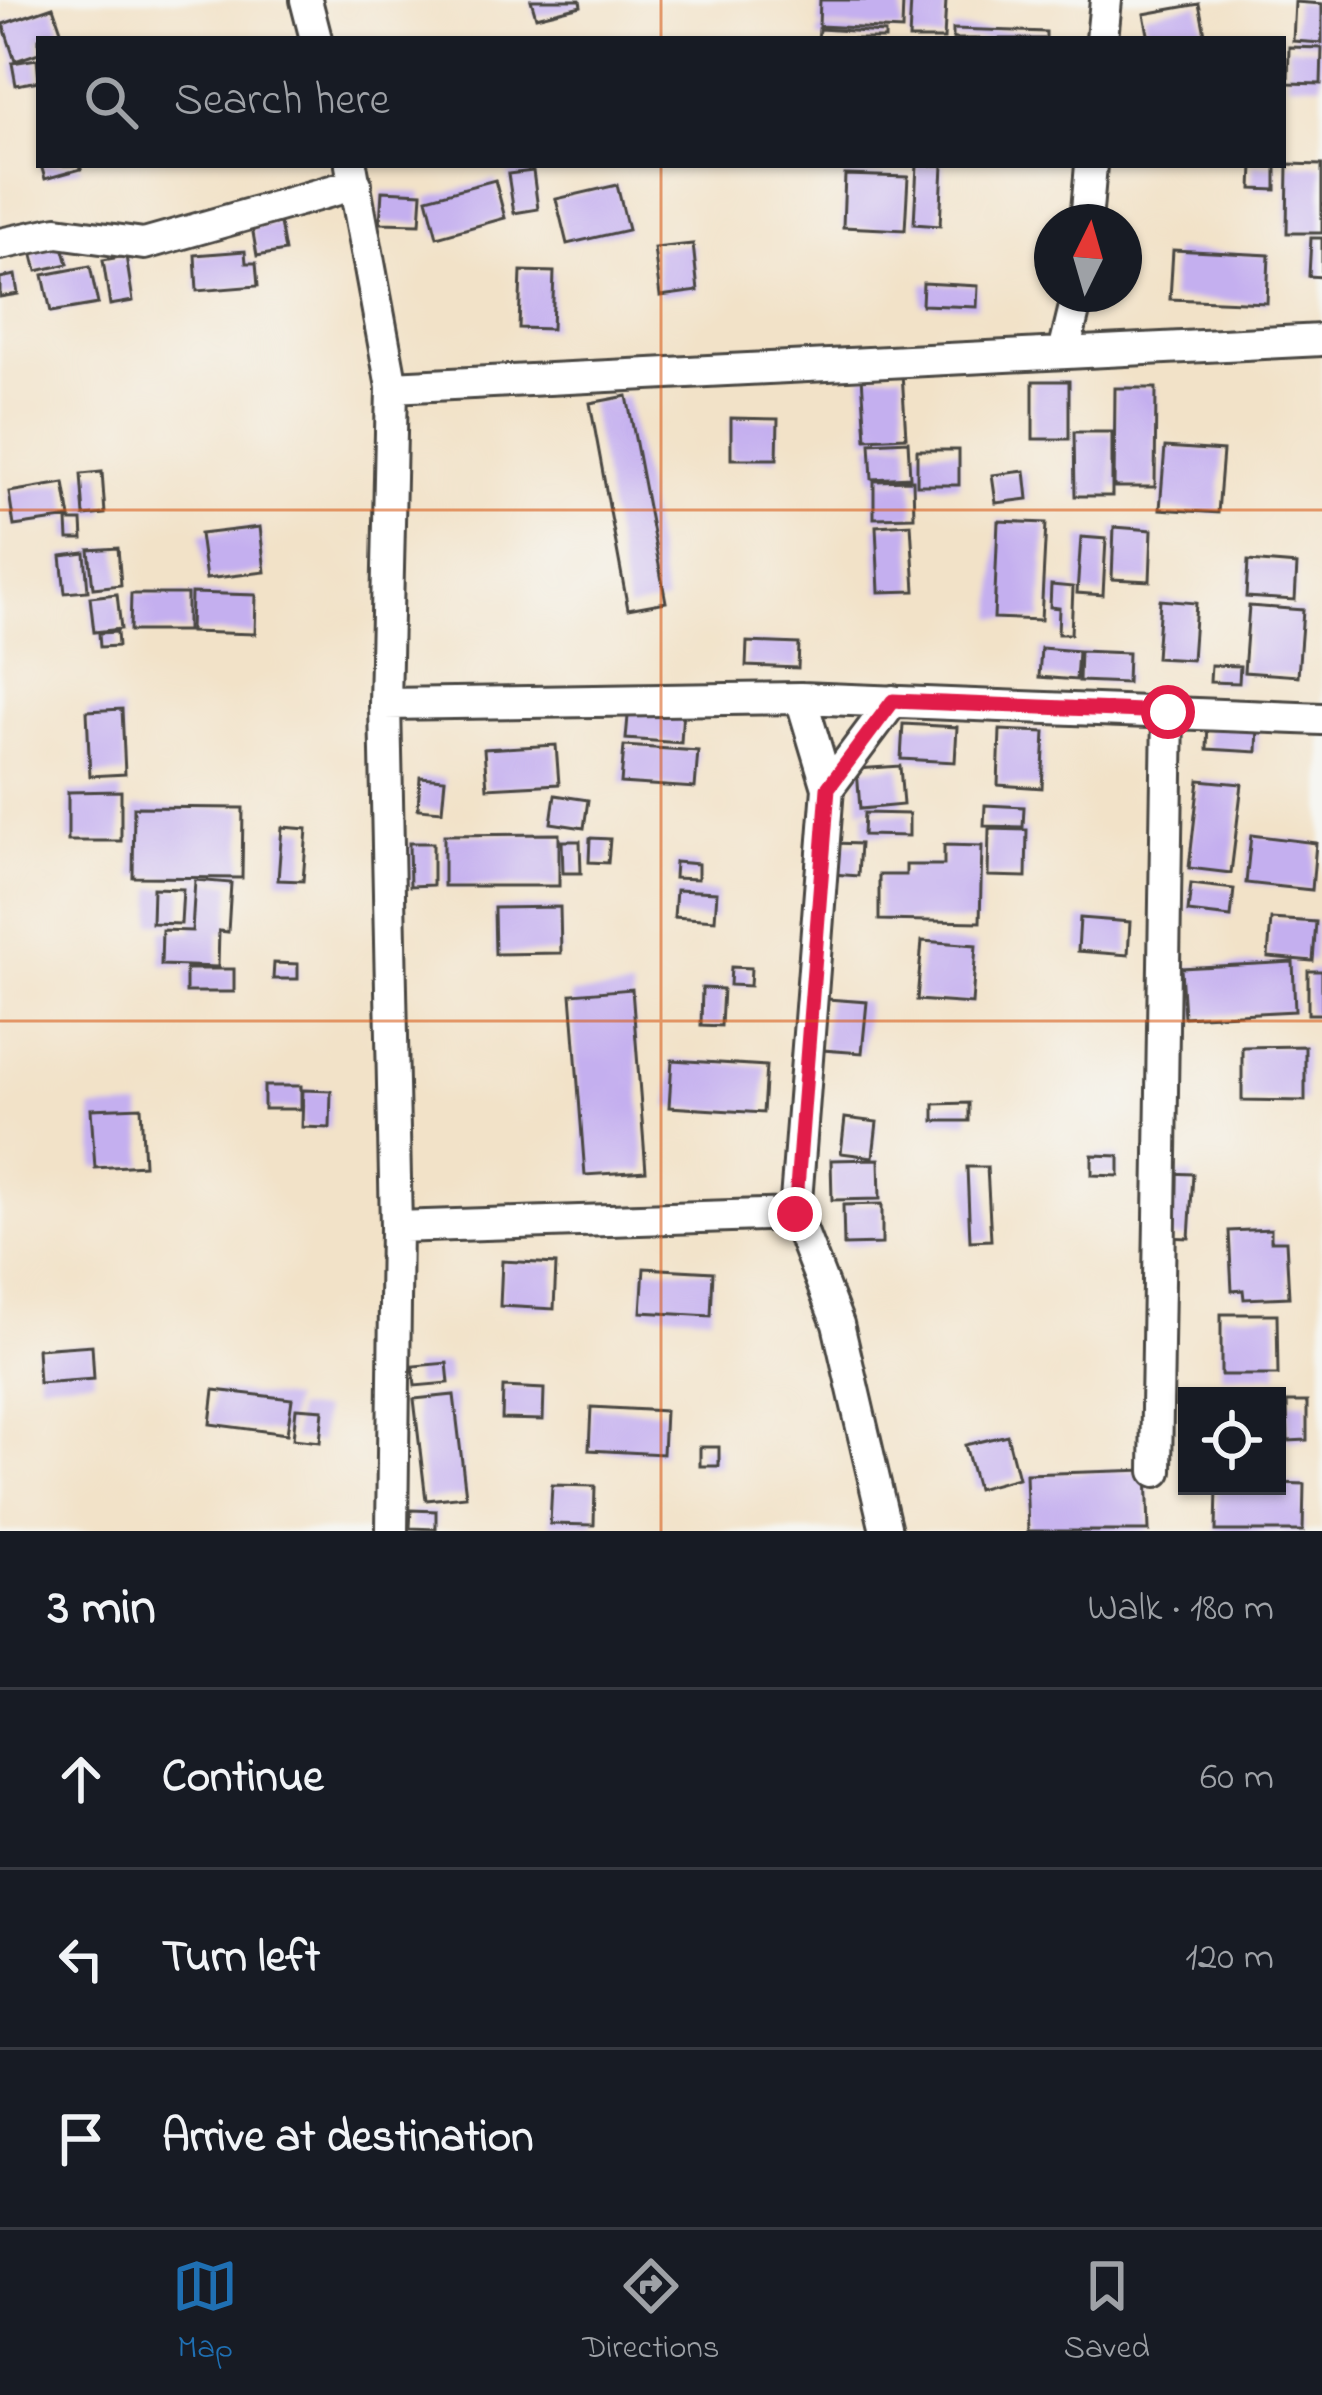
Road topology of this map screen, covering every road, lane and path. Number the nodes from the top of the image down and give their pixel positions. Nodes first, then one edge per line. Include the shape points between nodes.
1 (306, 0) edge
2 (1106, 0) edge
3 (315, 36) edge
4 (1102, 36) edge
5 (1091, 168) edge
6 (353, 175) edge
7 (1088, 204) edge
8 (0, 244) edge
9 (1074, 312) edge
10 (1322, 340) edge
11 (1064, 352) junction
12 (392, 387) junction
13 (801, 698) junction
14 (893, 701) junction
15 (385, 704) junction
16 (1168, 712) junction
17 (1322, 719) edge
18 (828, 788) junction
19 (795, 1214) junction
20 (396, 1227) junction
21 (1156, 1471) dead end
22 (392, 1531) edge
23 (886, 1531) edge

1 - 3 street
2 - 4 street
5 - 7 street
6 - 8 street via 144,244 57,232
6 - 12 street
9 - 11 street
10 - 11 street
11 - 12 street
12 - 15 street
13 - 14 street
13 - 15 street
13 - 18 street
14 - 16 street
14 - 18 street
15 - 20 street
16 - 17 street
16 - 21 street
18 - 19 street
19 - 20 street
19 - 23 street via 838,1324
20 - 22 street

